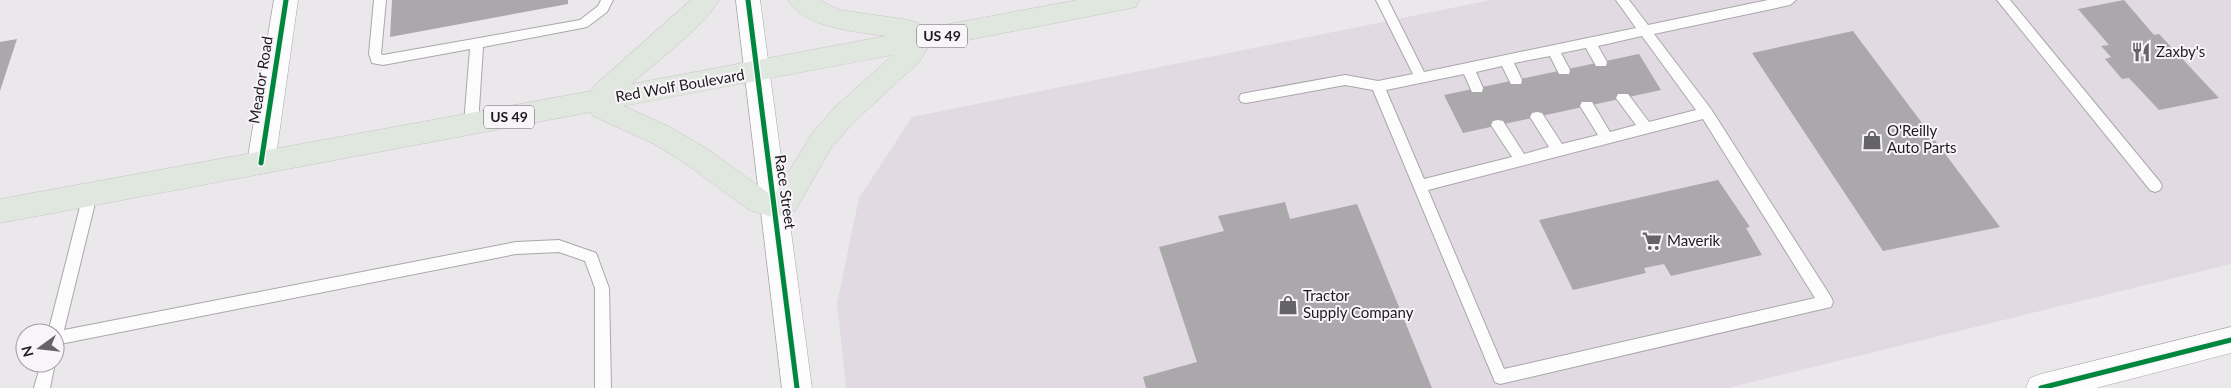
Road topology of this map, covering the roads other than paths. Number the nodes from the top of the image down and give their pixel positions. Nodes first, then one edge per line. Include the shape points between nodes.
1 (286, 0) edge
2 (380, 0) edge
3 (607, 0) edge
4 (707, 0) edge
5 (748, 0) edge
6 (800, 0) edge
7 (1127, 0) edge
8 (1382, 0) edge
9 (1622, 0) edge
10 (1790, 0) edge
11 (2003, 0) edge
12 (1646, 31) junction
13 (918, 40) junction
14 (477, 43) junction
15 (1590, 44) junction
16 (1554, 52) junction
17 (1506, 61) junction
18 (1602, 62) dead end
19 (1468, 69) junction
20 (1564, 70) dead end
21 (757, 71) junction
22 (1421, 78) junction
23 (1516, 80) dead end
24 (1378, 86) junction
25 (1477, 88) dead end
26 (1246, 98) dead end
27 (1623, 98) dead end
28 (599, 100) junction
29 (1587, 106) dead end
30 (1706, 113) junction
31 (1537, 117) dead end
32 (471, 124) junction
33 (1498, 125) dead end
34 (1646, 128) junction
35 (1607, 138) junction
36 (1559, 151) junction
37 (1521, 160) junction
38 (261, 163) junction
39 (1420, 186) junction
40 (2155, 186) dead end
41 (90, 195) junction
42 (775, 206) junction
43 (0, 211) edge
44 (58, 323) edge
45 (65, 335) edge
46 (2231, 340) edge
47 (46, 373) edge
48 (42, 388) edge
49 (604, 388) edge
50 (797, 388) edge
51 (2042, 388) edge

1 - 38 street, Meador Road
2 - 14 lane via 377,59
3 - 14 lane via 603,9 584,24
4 - 28 highway
5 - 21 street, Race Street
6 - 13 highway via 836,19 909,30
7 - 13 highway, Red Wolf Boulevard / US 49
8 - 22 lane
9 - 12 lane
10 - 12 lane
11 - 40 lane
12 - 15 lane
12 - 30 lane
13 - 21 highway, Red Wolf Boulevard / US 49
13 - 42 highway via 911,54 844,115 822,140 784,203
14 - 32 lane
15 - 16 lane
15 - 18 lane
16 - 17 lane
16 - 20 lane
17 - 19 lane
17 - 23 lane
19 - 22 lane
19 - 25 lane
21 - 28 highway, Red Wolf Boulevard / US 49
21 - 42 street, Race Street
22 - 24 lane
24 - 26 lane via 1345,80
24 - 39 lane
27 - 34 lane
28 - 32 highway, Red Wolf Boulevard / US 49
28 - 42 highway via 602,108 663,136 700,158 759,202
29 - 35 lane
30 - 34 lane
30 - 39 lane via 1826,302 1500,377
31 - 36 lane
32 - 38 highway, Red Wolf Boulevard / US 49
33 - 37 lane
34 - 35 lane
35 - 36 lane
36 - 37 lane
37 - 39 lane
38 - 41 highway, US 49
41 - 43 highway, US 49
41 - 44 lane
42 - 50 street, Race Street
45 - 49 lane via 516,248 559,246 591,257 602,288
46 - 51 street
47 - 48 lane

